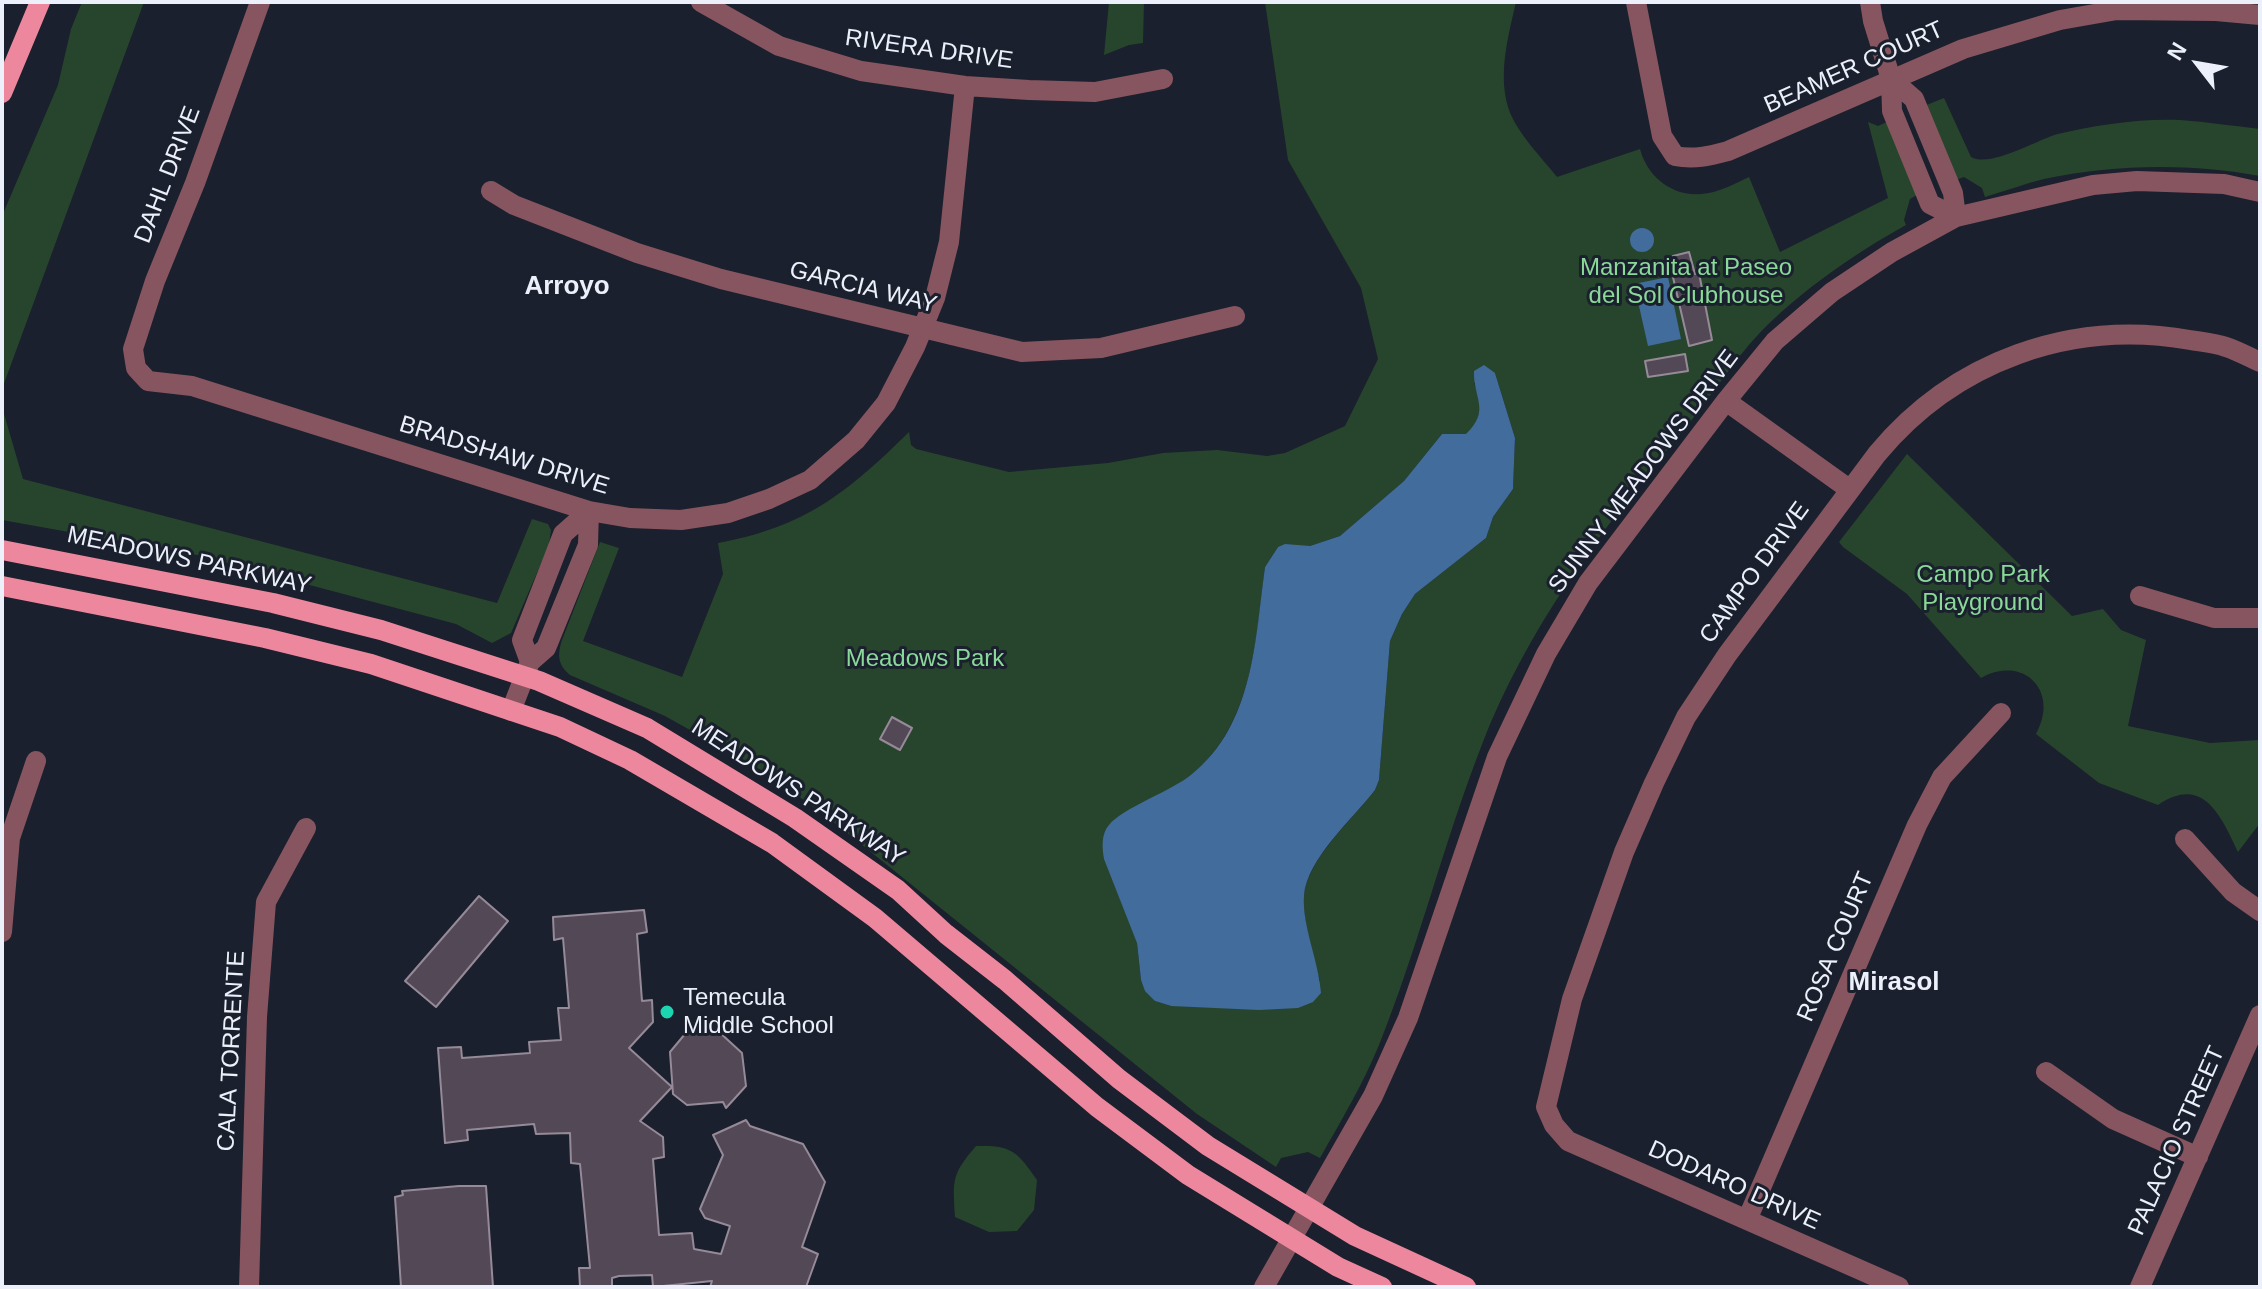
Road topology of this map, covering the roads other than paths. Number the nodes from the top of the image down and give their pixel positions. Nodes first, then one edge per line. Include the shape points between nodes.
1 (40, 2) edge
2 (260, 2) edge
3 (701, 2) edge
4 (1636, 2) edge
5 (1870, 2) edge
6 (2117, 6) edge
7 (2260, 15) edge
8 (9, 54) edge
9 (1163, 79) dead end
10 (1891, 79) junction
11 (965, 86) junction
12 (2, 93) edge
13 (491, 191) dead end
14 (2260, 192) edge
15 (1956, 217) junction
16 (1235, 316) dead end
17 (923, 329) junction
18 (2260, 362) edge
19 (136, 368) joint
20 (1726, 401) junction
21 (1849, 489) junction
22 (589, 511) junction
23 (2, 550) edge
24 (2, 586) edge
25 (2140, 596) dead end
26 (2260, 618) edge
27 (528, 669) junction
28 (511, 711) junction
29 (2001, 713) dead end
30 (36, 761) dead end
31 (306, 828) dead end
32 (2185, 839) dead end
33 (2260, 911) edge
34 (2, 932) edge
35 (2260, 1015) edge
36 (2046, 1072) dead end
37 (1554, 1125) joint
38 (2198, 1157) junction
39 (1308, 1208) junction
40 (1747, 1220) junction
41 (1291, 1238) junction
42 (249, 1287) edge
43 (1264, 1287) edge
44 (1382, 1287) edge
45 (1466, 1287) edge
46 (1899, 1287) edge
47 (2140, 1287) edge

1 - 8 main road
2 - 19 street, DAHL DRIVE via 155,281 133,349
3 - 11 street, RIVERA DRIVE via 779,46 861,71
4 - 10 street, BEAMER COURT via 1666,145 1675,156 1705,158 1728,151
5 - 10 street
6 - 7 street, BEAMER COURT
6 - 10 street, BEAMER COURT via 1963,49
8 - 12 main road
9 - 11 street, RIVERA DRIVE via 1095,92
10 - 15 street via 1892,111 1930,204
11 - 17 street, BRADSHAW DRIVE via 949,242
13 - 17 street, GARCIA WAY via 637,253
14 - 15 street, SUNNY MEADOWS DRIVE via 2195,182 2137,181 2093,185
15 - 20 street, SUNNY MEADOWS DRIVE via 1832,292 1775,341
16 - 17 street, GARCIA WAY via 1101,348 1022,352
17 - 22 street, BRADSHAW DRIVE via 886,403 856,440 810,480 728,513 681,520
18 - 21 street, CAMPO DRIVE via 2225,346 2160,335 2103,334 2042,344 1975,373 1933,399 1893,435
19 - 22 street, BRADSHAW DRIVE via 148,381 192,386
20 - 21 street
20 - 39 street, SUNNY MEADOWS DRIVE via 1588,583 1546,654 1497,757 1408,1018 1373,1096
21 - 37 street, CAMPO DRIVE via 1727,655 1686,717 1654,783 1572,999 1546,1107
22 - 27 street via 563,534 522,640
23 - 27 main road, MEADOWS PARKWAY via 273,603
24 - 28 main road via 371,664
25 - 26 street via 2214,618
27 - 28 street
27 - 39 main road, MEADOWS PARKWAY via 647,728 795,818 898,890 1119,1079 1208,1146
28 - 41 main road via 630,760 772,843 875,918 1097,1107 1188,1175
29 - 40 street, ROSA COURT via 1942,777 1923,813
30 - 34 street via 10,838
31 - 42 street, CALA TORRENTE via 266,902
32 - 33 street via 2233,892
35 - 38 street, PALACIO STREET
36 - 38 street via 2113,1119
37 - 40 street, DODARO DRIVE via 1568,1141
38 - 47 street, PALACIO STREET
39 - 41 street, SUNNY MEADOWS DRIVE
39 - 45 main road, MEADOWS PARKWAY via 1355,1236
40 - 46 street, DODARO DRIVE
41 - 43 street, SUNNY MEADOWS DRIVE
41 - 44 main road

